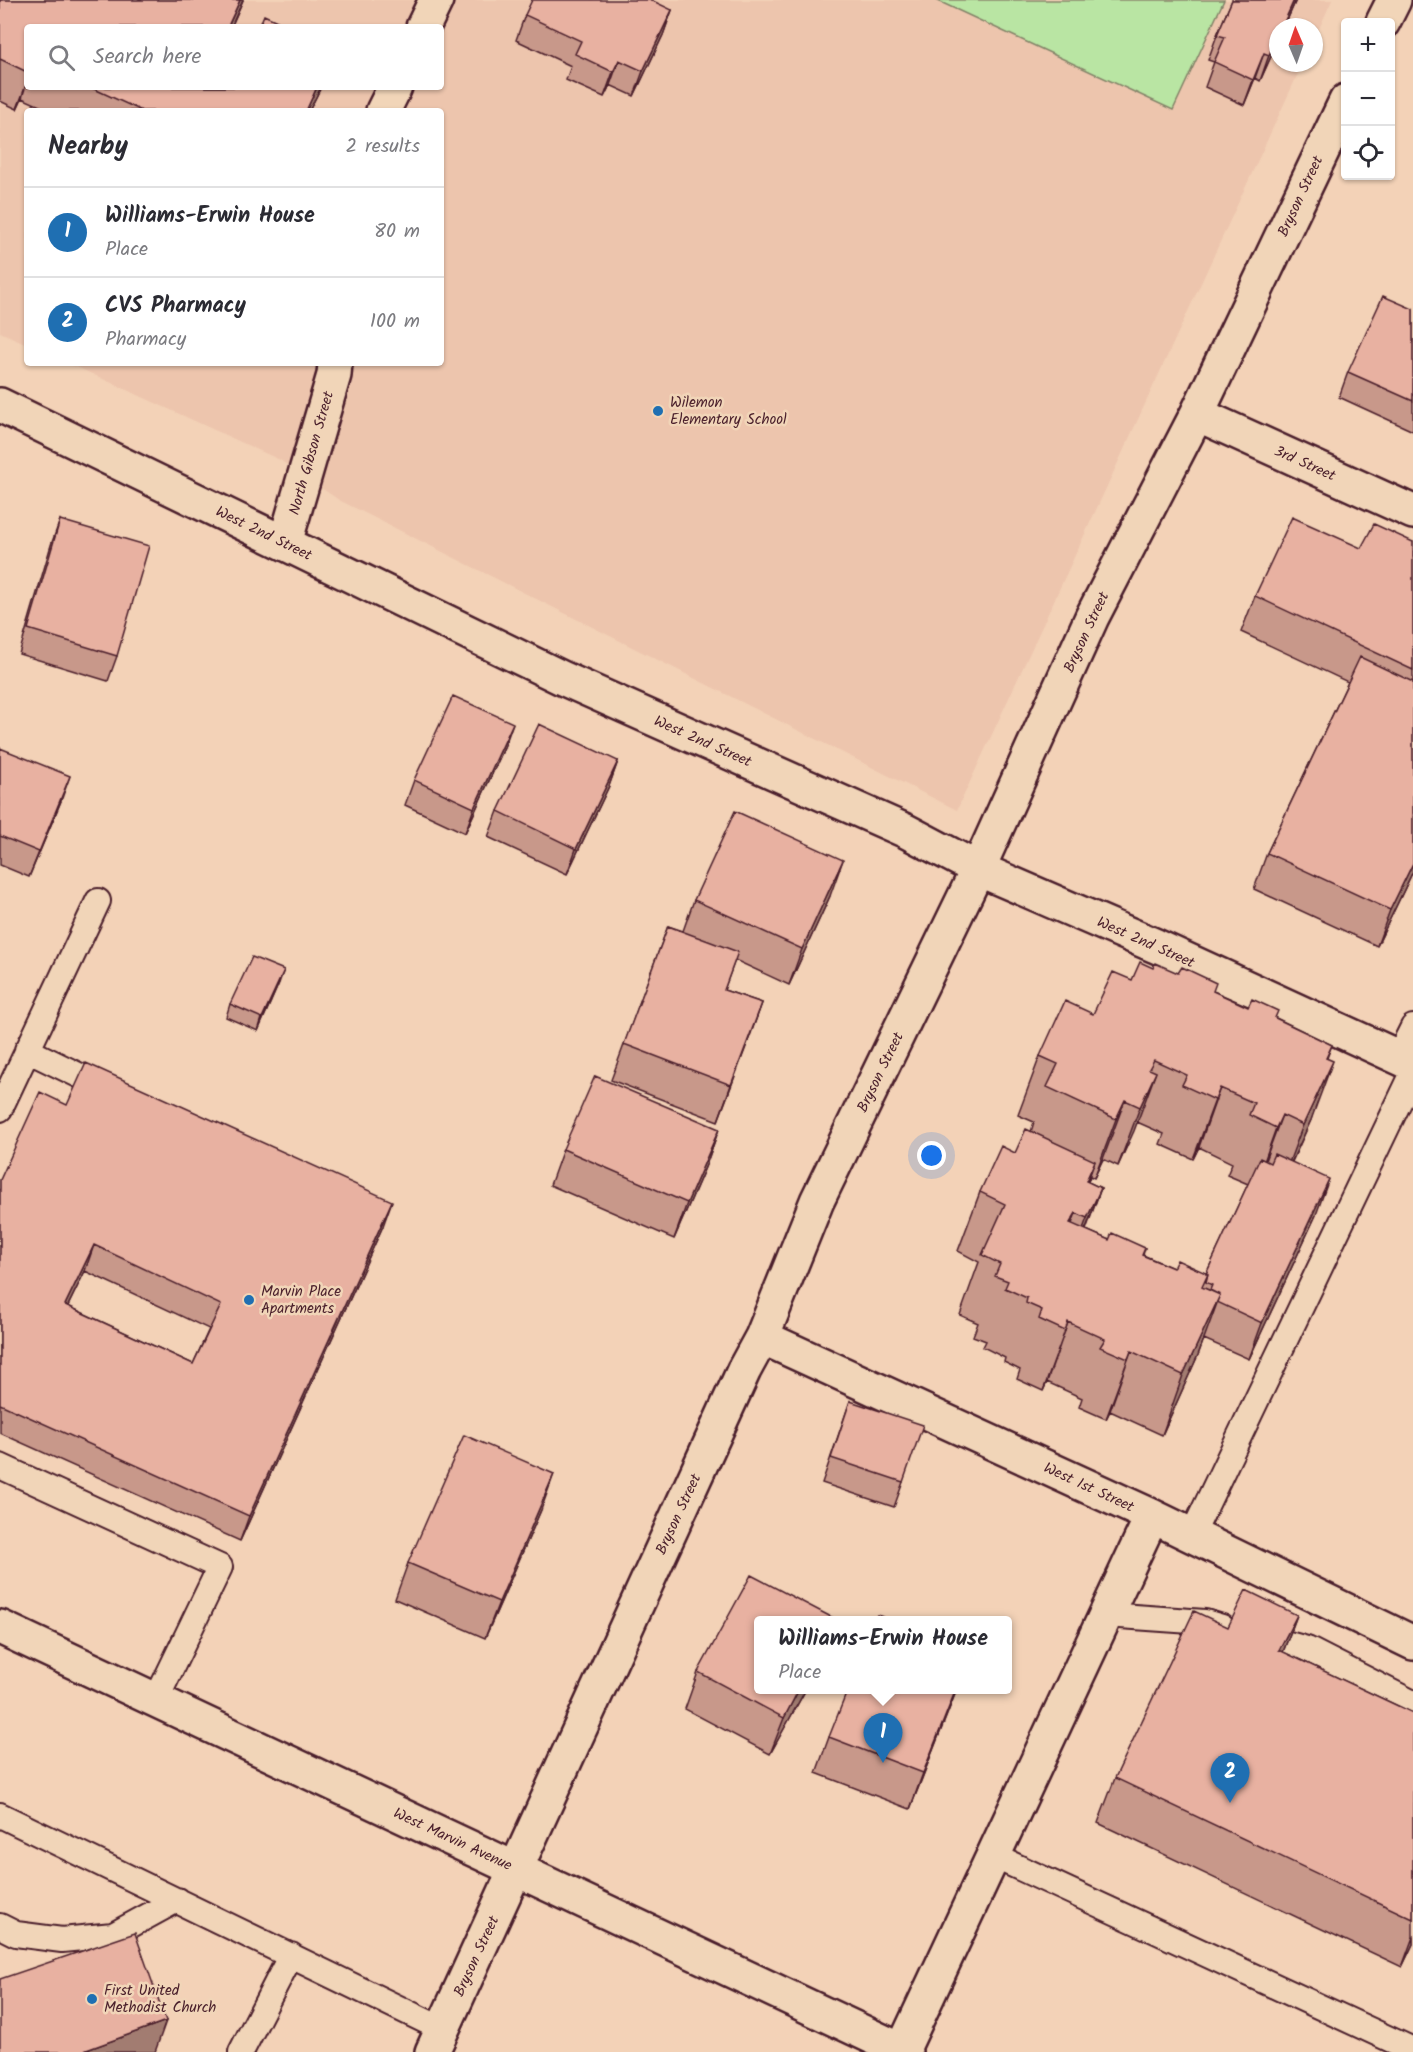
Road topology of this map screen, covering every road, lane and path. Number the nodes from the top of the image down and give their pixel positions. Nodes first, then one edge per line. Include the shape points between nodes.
1 (436, 0) edge
2 (1394, 0) edge
3 (1385, 18) edge
4 (424, 24) edge
5 (394, 90) edge
6 (384, 108) edge
7 (1341, 112) edge
8 (335, 366) edge
9 (0, 405) edge
10 (1197, 414) junction
11 (1413, 512) edge
12 (285, 543) junction
13 (978, 869) junction
14 (98, 902) dead end
15 (1413, 1027) edge
16 (27, 1050) junction
17 (1408, 1065) edge
18 (124, 1097) edge
19 (0, 1109) edge
20 (762, 1337) junction
21 (0, 1466) edge
22 (1152, 1516) junction
23 (1191, 1535) junction
24 (1106, 1615) junction
25 (0, 1627) edge
26 (1413, 1643) edge
27 (156, 1700) junction
28 (1413, 1703) edge
29 (0, 1815) edge
30 (994, 1856) junction
31 (516, 1868) junction
32 (177, 1900) junction
33 (0, 1926) edge
34 (291, 1955) junction
35 (437, 2040) edge
36 (1413, 2050) edge
37 (904, 2051) edge
38 (241, 2052) edge

1 - 4 street
2 - 3 street
5 - 6 street
7 - 10 street, Bryson Street
8 - 12 street, North Gibson Street
9 - 12 street, West 2nd Street
10 - 11 street, 3rd Street
10 - 13 street, Bryson Street via 1092,617
12 - 13 street, West 2nd Street via 562,678 906,831
13 - 17 street, West 2nd Street via 1156,946
13 - 20 street, Bryson Street via 817,1201
14 - 16 lane
15 - 17 lane
16 - 18 lane
16 - 19 lane
17 - 23 lane
20 - 22 street, West 1st Street
20 - 31 street, Bryson Street
21 - 27 lane via 220,1567
22 - 23 street, West 1st Street
22 - 24 street
23 - 26 street, West 1st Street
24 - 28 lane via 1205,1622 1307,1649
24 - 30 street
25 - 27 street, West Marvin Avenue
27 - 31 street, West Marvin Avenue
29 - 32 lane
30 - 36 lane
30 - 37 street
31 - 35 street, Bryson Street
31 - 37 street, West Marvin Avenue
32 - 33 lane via 113,1935 62,1940 16,1934
32 - 34 lane
34 - 35 lane
34 - 38 lane

